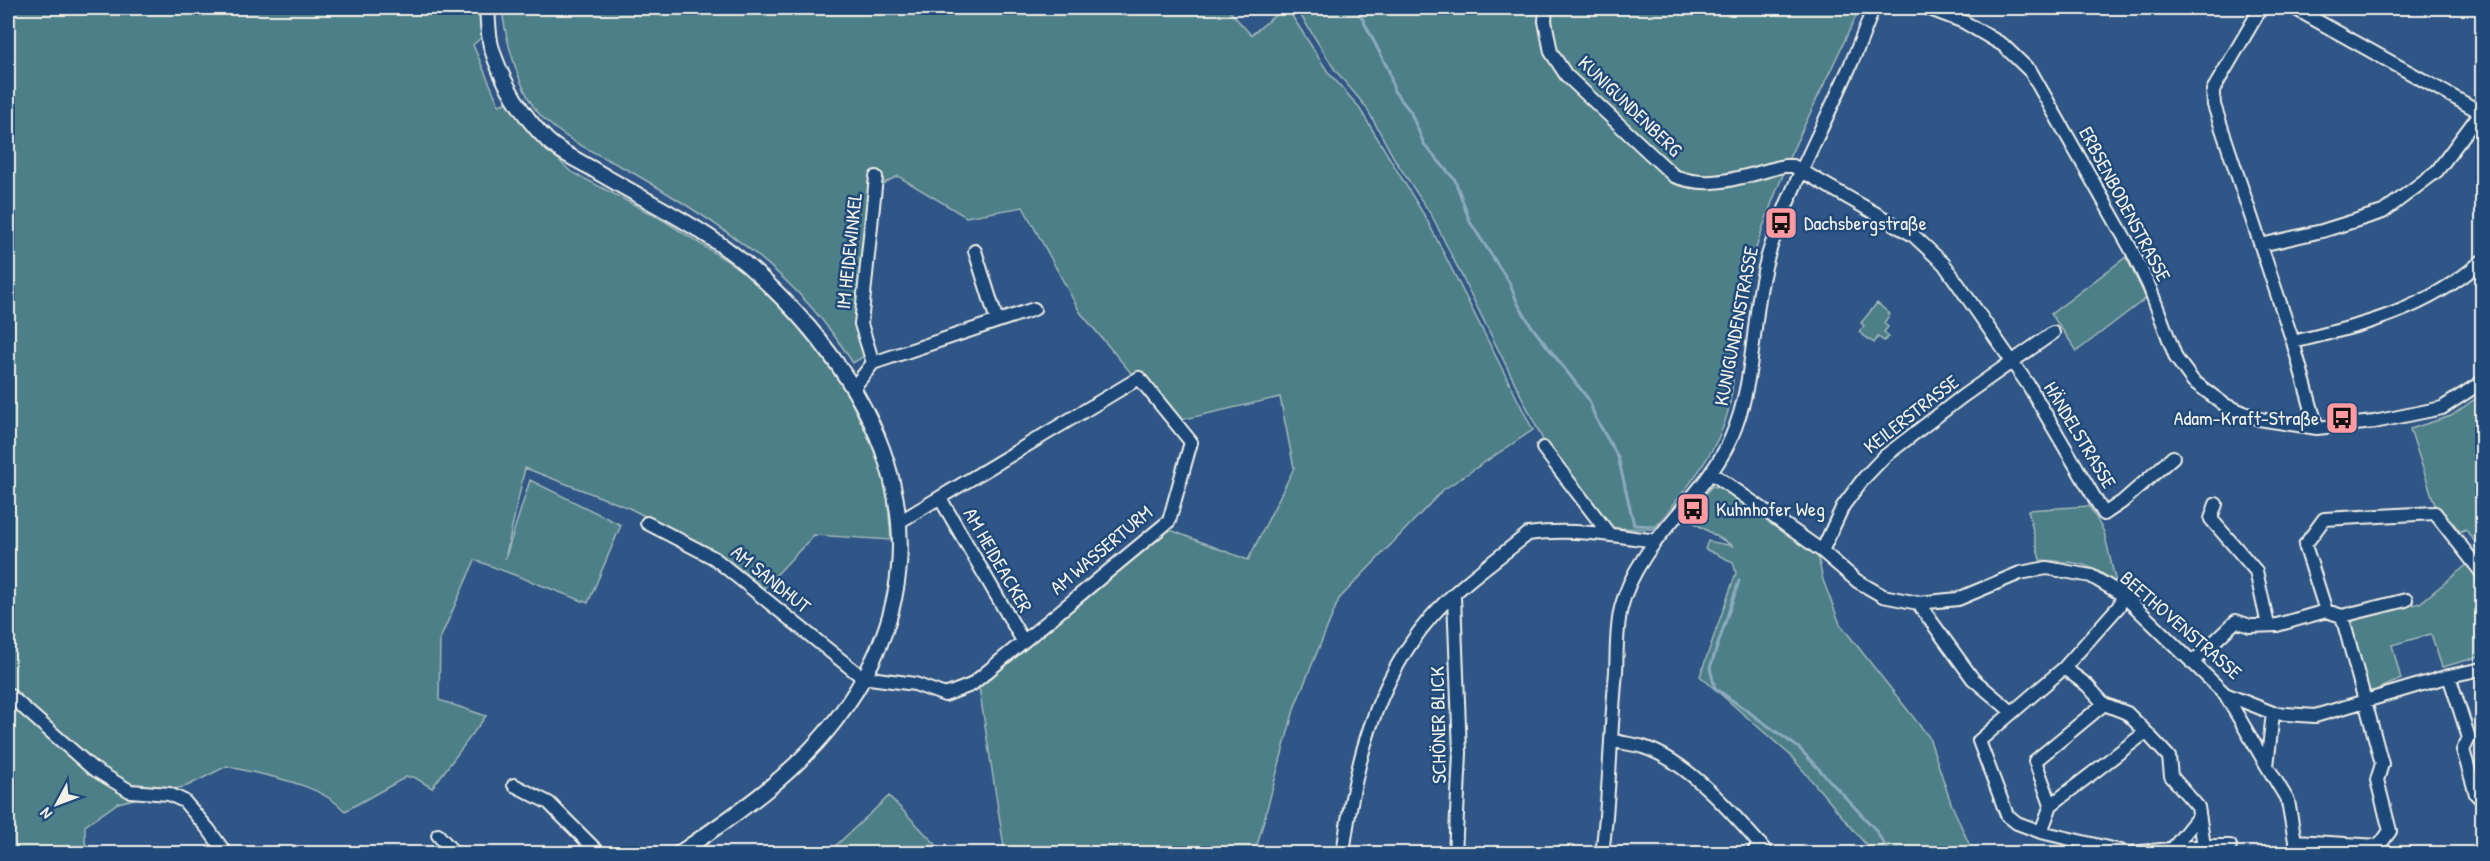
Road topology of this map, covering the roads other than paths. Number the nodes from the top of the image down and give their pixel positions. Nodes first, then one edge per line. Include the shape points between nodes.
1 (487, 8) edge
2 (1546, 8) edge
3 (1873, 8) edge
4 (1927, 8) edge
5 (2261, 8) edge
6 (2294, 8) edge
7 (2482, 112) edge
8 (1801, 172) junction
9 (876, 177) dead end
10 (2261, 245) junction
11 (975, 251) dead end
12 (2482, 261) edge
13 (1035, 309) dead end
14 (997, 321) junction
15 (2053, 333) dead end
16 (2293, 342) junction
17 (873, 363) junction
18 (2012, 363) junction
19 (2482, 382) edge
20 (854, 387) junction
21 (2317, 428) junction
22 (1543, 448) dead end
23 (2173, 457) dead end
24 (1713, 474) junction
25 (940, 498) junction
26 (2216, 504) dead end
27 (899, 522) junction
28 (647, 523) dead end
29 (1609, 534) junction
30 (1656, 541) junction
31 (1822, 551) junction
32 (2482, 573) edge
33 (2123, 595) junction
34 (1454, 597) junction
35 (2406, 600) dead end
36 (1918, 603) junction
37 (2326, 611) junction
38 (2342, 616) junction
39 (2268, 625) junction
40 (1023, 640) junction
41 (2192, 663) junction
42 (2064, 668) junction
43 (2482, 669) edge
44 (2449, 676) junction
45 (862, 677) junction
46 (8, 694) edge
47 (2225, 694) junction
48 (2366, 701) junction
49 (2104, 704) junction
50 (2012, 712) junction
51 (2272, 713) junction
52 (2146, 732) junction
53 (1611, 740) junction
54 (2267, 766) junction
55 (514, 785) dead end
56 (2482, 800) edge
57 (2051, 805) junction
58 (2199, 816) junction
59 (2041, 832) junction
60 (438, 835) dead end
61 (2204, 846) junction
62 (2230, 846) dead end
63 (2174, 847) junction
64 (1760, 850) edge
65 (226, 854) edge
66 (455, 854) edge
67 (600, 854) edge
68 (678, 854) edge
69 (1343, 854) edge
70 (1455, 854) edge
71 (1602, 854) edge

1 - 20 street via 491,45 507,84 550,143 693,225 745,264 794,309
2 - 8 street, KUNIGUNDENBERG via 1551,52 1566,75 1674,176 1693,184 1713,184 1784,166
3 - 8 street, KUNIGUNDENSTRASSE
4 - 21 street, ERBSENBODENSTRASSE via 1964,22 2003,45 2031,72 2131,249 2176,358 2193,381 2225,405 2259,419
5 - 10 street via 2213,90 2214,105
6 - 7 street
7 - 10 street via 2437,171 2383,212
8 - 18 street via 1913,235 1944,264
8 - 24 street, KUNIGUNDENSTRASSE via 1767,259 1748,385 1732,436
9 - 17 street, IM HEIDEWINKEL via 861,324
10 - 16 street
11 - 14 street
12 - 16 street via 2413,307 2368,324
13 - 14 street
14 - 17 street
15 - 18 street, KEILERSTRASSE
16 - 21 street
17 - 20 street
18 - 23 street, HÄNDELSTRASSE via 2104,514
18 - 31 street, KEILERSTRASSE via 1884,456 1843,506
19 - 21 street, ERBSENBODENSTRASSE via 2442,408 2374,422
20 - 27 street via 879,434
22 - 29 street
24 - 30 street, KUNIGUNDENSTRASSE
24 - 31 street, BEETHOVENSTRASSE
25 - 27 street, AM WASSERTURM
25 - 40 street, AM HEIDEACKER
25 - 40 street, AM WASSERTURM via 1139,378 1191,442 1169,521
26 - 39 street via 2211,519 2256,571
27 - 45 street via 900,557 894,597 885,633
28 - 45 street, AM SANDHUT via 714,558
29 - 30 street
29 - 34 street via 1528,534
30 - 53 street, KUNIGUNDENSTRASSE via 1635,572 1621,611
31 - 36 street, BEETHOVENSTRASSE via 1857,581 1883,596
32 - 37 street via 2435,513 2324,519 2305,545
33 - 36 street, BEETHOVENSTRASSE via 2091,576 2047,568 2020,573 1958,599
33 - 41 street, BEETHOVENSTRASSE
33 - 42 street via 2119,606
34 - 69 street via 1432,616 1406,650 1384,690 1368,730
34 - 70 street, SCHÖNER BLICK via 1460,753
35 - 38 street
36 - 50 street via 1973,679
37 - 38 street
37 - 39 street
38 - 48 street
39 - 41 street via 2250,626 2235,621
40 - 45 street, AM WASSERTURM via 971,685 945,695 915,684
41 - 47 street, BEETHOVENSTRASSE
42 - 49 street
42 - 50 street
43 - 44 street, BEETHOVENSTRASSE
44 - 48 street, BEETHOVENSTRASSE
44 - 56 street via 2469,738 2463,750 2476,794
45 - 68 street via 836,721 776,784
46 - 65 street via 92,768 130,791 169,794 183,801
47 - 51 street, BEETHOVENSTRASSE
47 - 54 street
48 - 51 street, BEETHOVENSTRASSE via 2315,716
48 - 54 street via 2382,764 2377,780 2390,831 2379,846 2295,841 2288,801
49 - 52 street via 2127,713
49 - 57 street via 2035,761
50 - 59 street via 1979,741 2007,815
51 - 54 street
52 - 57 street
52 - 58 street via 2169,757 2171,776 2198,807
53 - 64 street via 1644,747 1671,761 1729,812
53 - 71 street, KUNIGUNDENSTRASSE
55 - 67 street via 549,803
57 - 59 street
58 - 61 street
58 - 63 street
59 - 63 street via 2129,853
60 - 66 street
61 - 62 street
61 - 63 street

